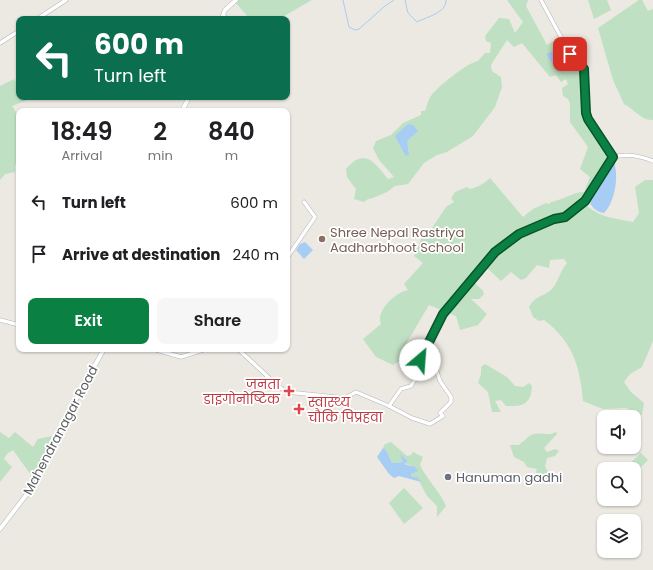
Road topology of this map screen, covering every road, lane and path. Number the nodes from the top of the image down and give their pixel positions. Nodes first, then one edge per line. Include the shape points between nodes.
1 (66, 0) edge
2 (236, 0) edge
3 (541, 0) edge
4 (42, 16) edge
5 (224, 16) edge
6 (16, 33) edge
7 (0, 43) edge
8 (613, 157) junction
9 (653, 161) edge
10 (304, 202) dead end
11 (290, 254) edge
12 (0, 320) edge
13 (16, 324) edge
14 (102, 352) edge
15 (164, 352) edge
16 (197, 352) edge
17 (241, 352) edge
18 (420, 360) junction
19 (389, 406) junction
20 (0, 530) edge

1 - 4 street
2 - 5 street via 225,10
3 - 8 street via 570,54 584,69 586,113
6 - 7 street
8 - 9 street via 632,154
8 - 18 street via 579,207 565,217 519,234 495,252 443,314
10 - 11 street via 315,217
12 - 13 street
14 - 20 street, Mahendranagar Road via 75,401 37,481
15 - 16 street via 181,357
17 - 19 street via 287,392 345,398 356,392
18 - 19 street via 422,367 419,376 411,386 401,389
18 - 19 street via 429,362 436,368 440,381 451,397 451,402 440,413 443,416 430,424

